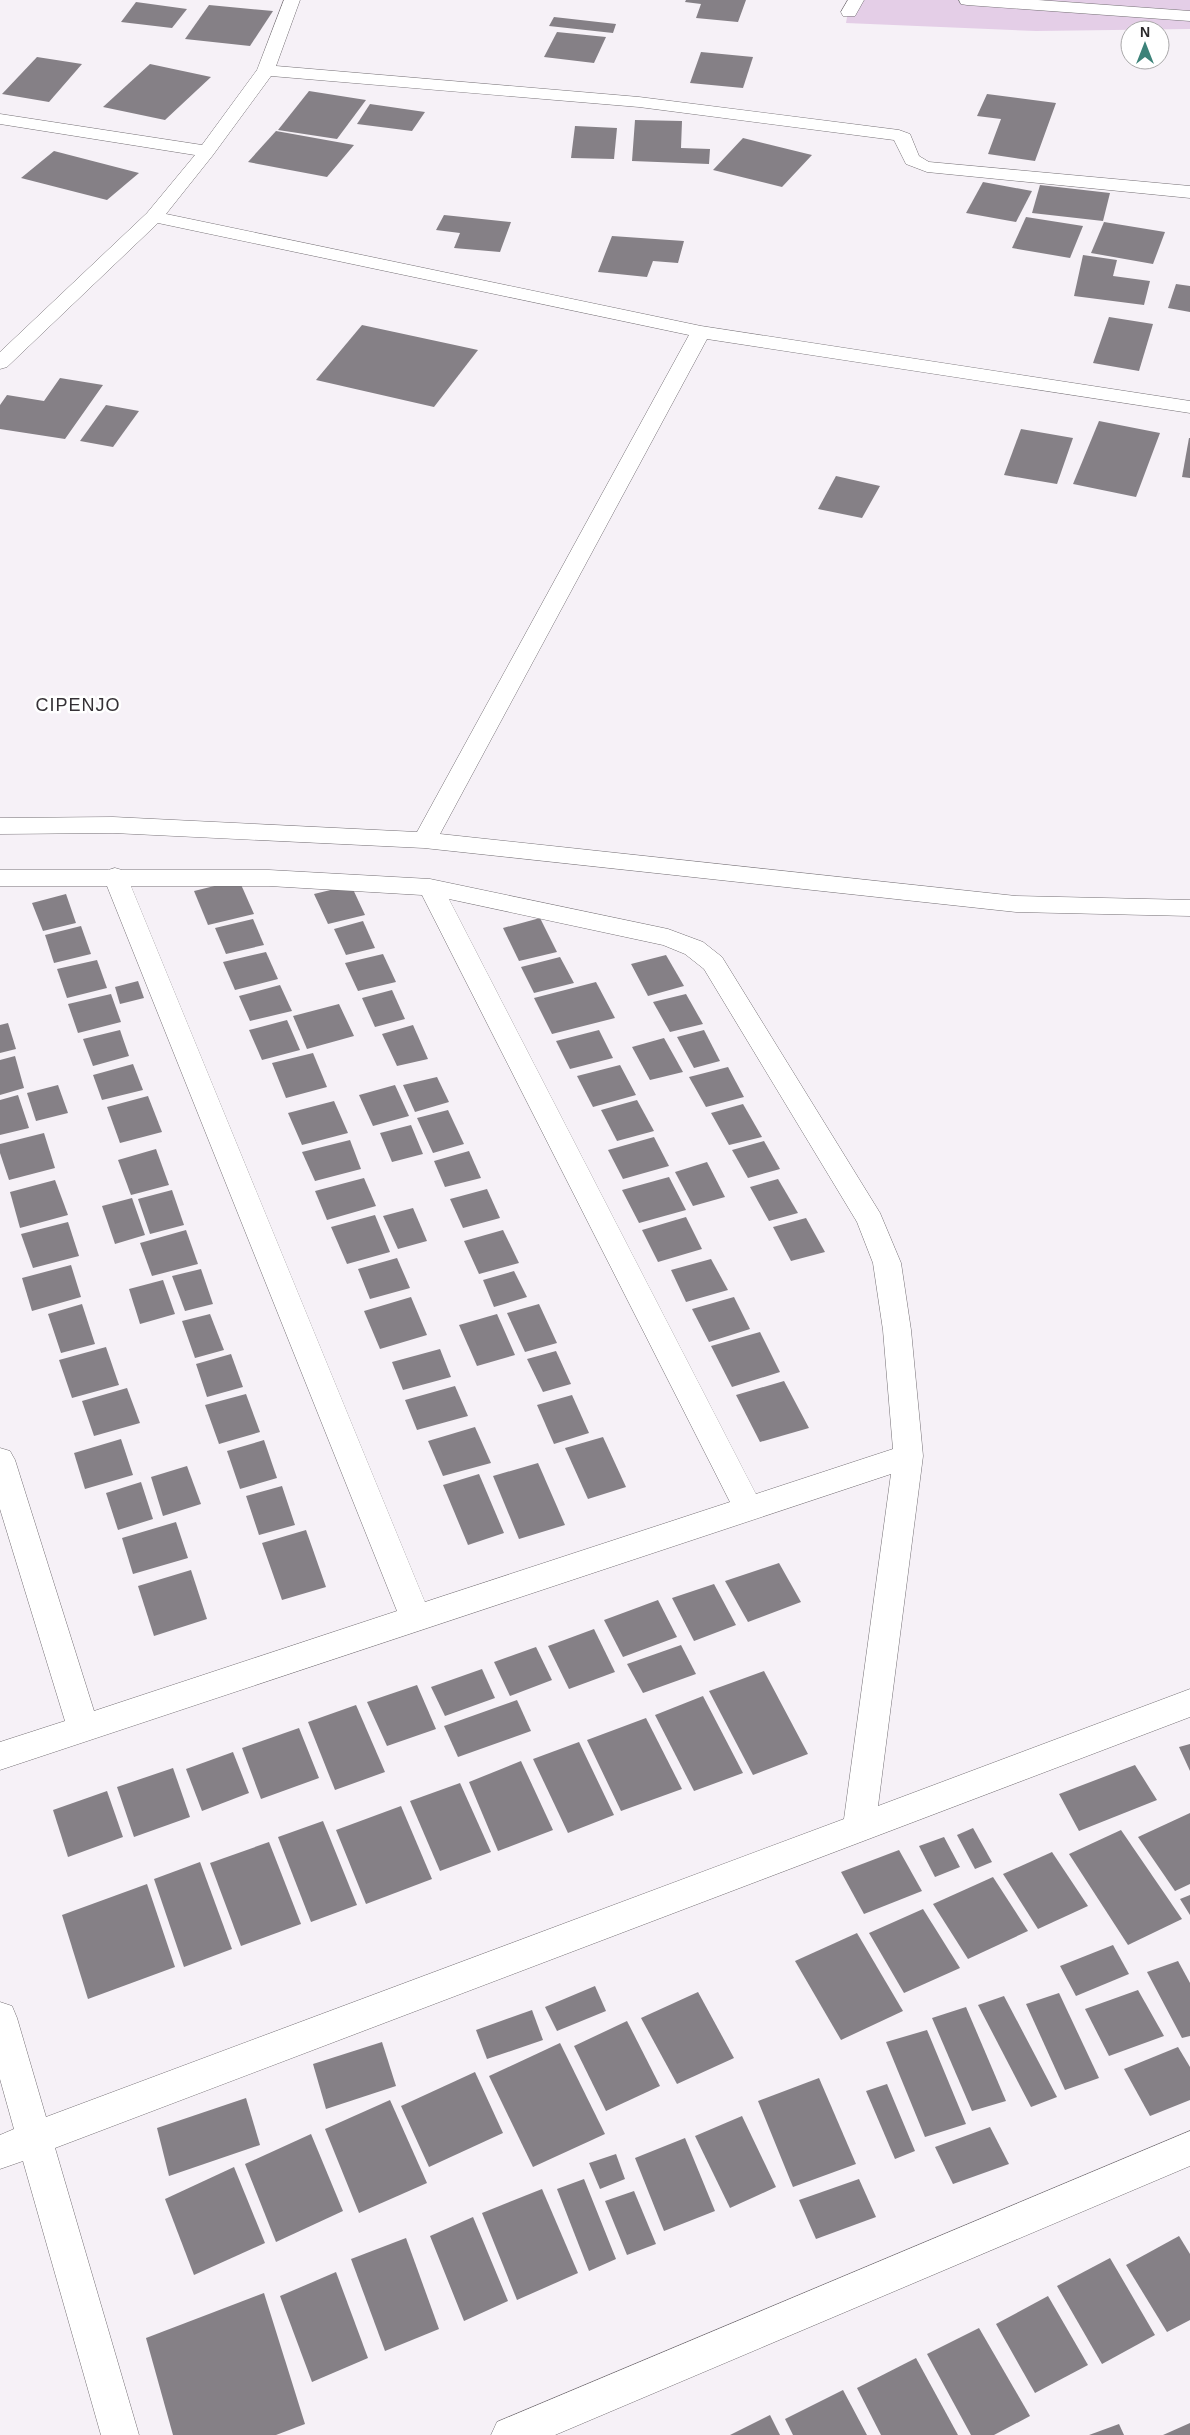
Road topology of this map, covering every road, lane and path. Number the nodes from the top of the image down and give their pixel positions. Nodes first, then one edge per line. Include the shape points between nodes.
1 (292, 0) edge
2 (967, 0) edge
3 (1190, 16) edge
4 (266, 70) junction
5 (0, 120) edge
6 (207, 151) junction
7 (1190, 192) edge
8 (154, 217) junction
9 (701, 332) junction
10 (0, 363) edge
11 (1190, 407) edge
12 (0, 826) edge
13 (424, 840) junction
14 (115, 876) junction
15 (0, 878) edge
16 (430, 887) junction
17 (1190, 908) edge
18 (908, 1456) junction
19 (0, 1460) edge
20 (749, 1509) junction
21 (416, 1619) junction
22 (1190, 1703) edge
23 (83, 1728) junction
24 (0, 1756) edge
25 (859, 1828) junction
26 (0, 2018) edge
27 (34, 2140) junction
28 (1190, 2148) edge
29 (0, 2152) edge
30 (120, 2435) edge
31 (510, 2435) edge

1 - 4 street
2 - 3 street
4 - 6 street
4 - 7 street via 639,102 889,134 904,138 910,159 926,167
5 - 6 street
6 - 8 street
8 - 9 street
8 - 10 street
9 - 11 street
9 - 13 street
12 - 13 street via 113,825
13 - 17 street via 1016,904
14 - 15 street
14 - 16 street via 269,878
14 - 21 street
16 - 18 street via 668,938 694,948 713,963 870,1220 887,1263
16 - 20 street
18 - 20 street
18 - 25 street
19 - 23 street
20 - 21 street
21 - 23 street
22 - 25 street
23 - 24 street
25 - 27 street
26 - 27 street
27 - 29 street
27 - 30 street
28 - 31 street

